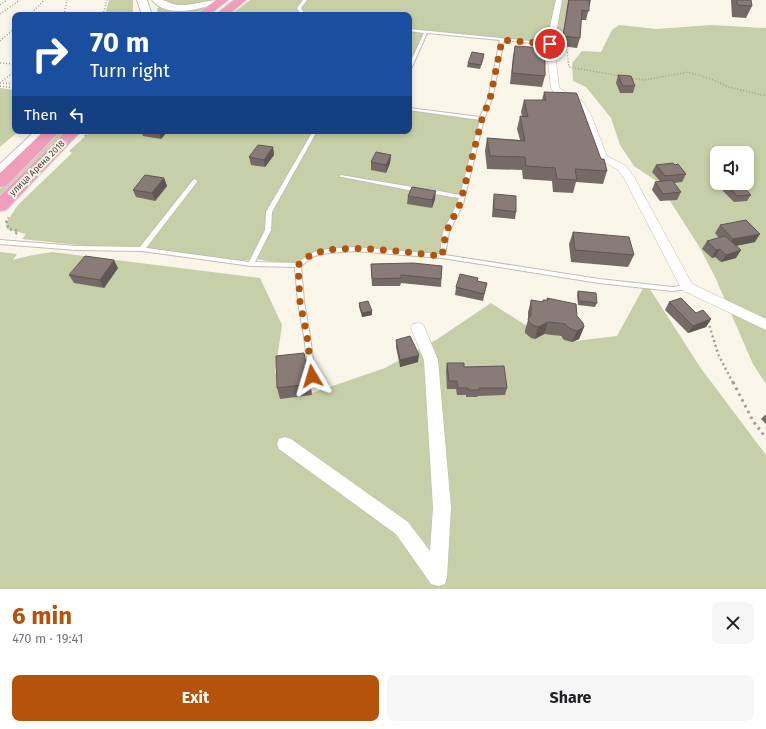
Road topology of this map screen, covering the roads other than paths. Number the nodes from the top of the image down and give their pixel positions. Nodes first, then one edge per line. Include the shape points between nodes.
1 (139, 0) edge
2 (142, 0) edge
3 (152, 0) edge
4 (157, 0) edge
5 (217, 0) edge
6 (223, 0) edge
7 (241, 0) edge
8 (305, 0) edge
9 (559, 0) edge
10 (138, 12) edge
11 (145, 12) edge
12 (154, 12) edge
13 (206, 12) edge
14 (225, 12) edge
15 (301, 12) edge
16 (412, 30) edge
17 (426, 32) junction
18 (502, 40) junction
19 (550, 44) junction
20 (412, 62) edge
21 (412, 109) edge
22 (482, 119) junction
23 (40, 134) edge
24 (50, 134) edge
25 (71, 134) edge
26 (313, 134) edge
27 (0, 172) edge
28 (342, 176) dead end
29 (195, 181) dead end
30 (0, 182) edge
31 (462, 197) junction
32 (0, 206) edge
33 (0, 242) edge
34 (142, 249) junction
35 (442, 256) junction
36 (251, 264) junction
37 (298, 265) junction
38 (687, 287) junction
39 (766, 325) edge
40 (418, 328) dead end
41 (312, 376) dead end
42 (285, 444) dead end
43 (438, 583) edge

1 - 10 main road
2 - 11 main road
3 - 12 main road
4 - 5 main road via 161,4 184,8
6 - 13 main road
7 - 14 main road
8 - 15 lane via 299,8
9 - 19 street
16 - 17 lane
17 - 18 lane
17 - 20 lane
18 - 19 lane
18 - 22 lane via 490,99
19 - 38 street via 555,88 580,104 603,158 622,168 629,177
21 - 22 lane
22 - 31 lane
23 - 27 main road
24 - 30 main road, улица Арена 2018
25 - 32 main road, улица Арена 2018
26 - 36 lane via 269,212 268,230
28 - 31 lane
29 - 34 lane
31 - 35 lane via 446,232
33 - 34 lane via 76,248
34 - 36 lane
35 - 37 lane via 355,249 328,250 312,254
35 - 38 lane via 599,281 672,289
36 - 37 lane
37 - 41 lane via 300,302
38 - 39 street
40 - 43 street via 431,360 442,508
42 - 43 street via 402,528

